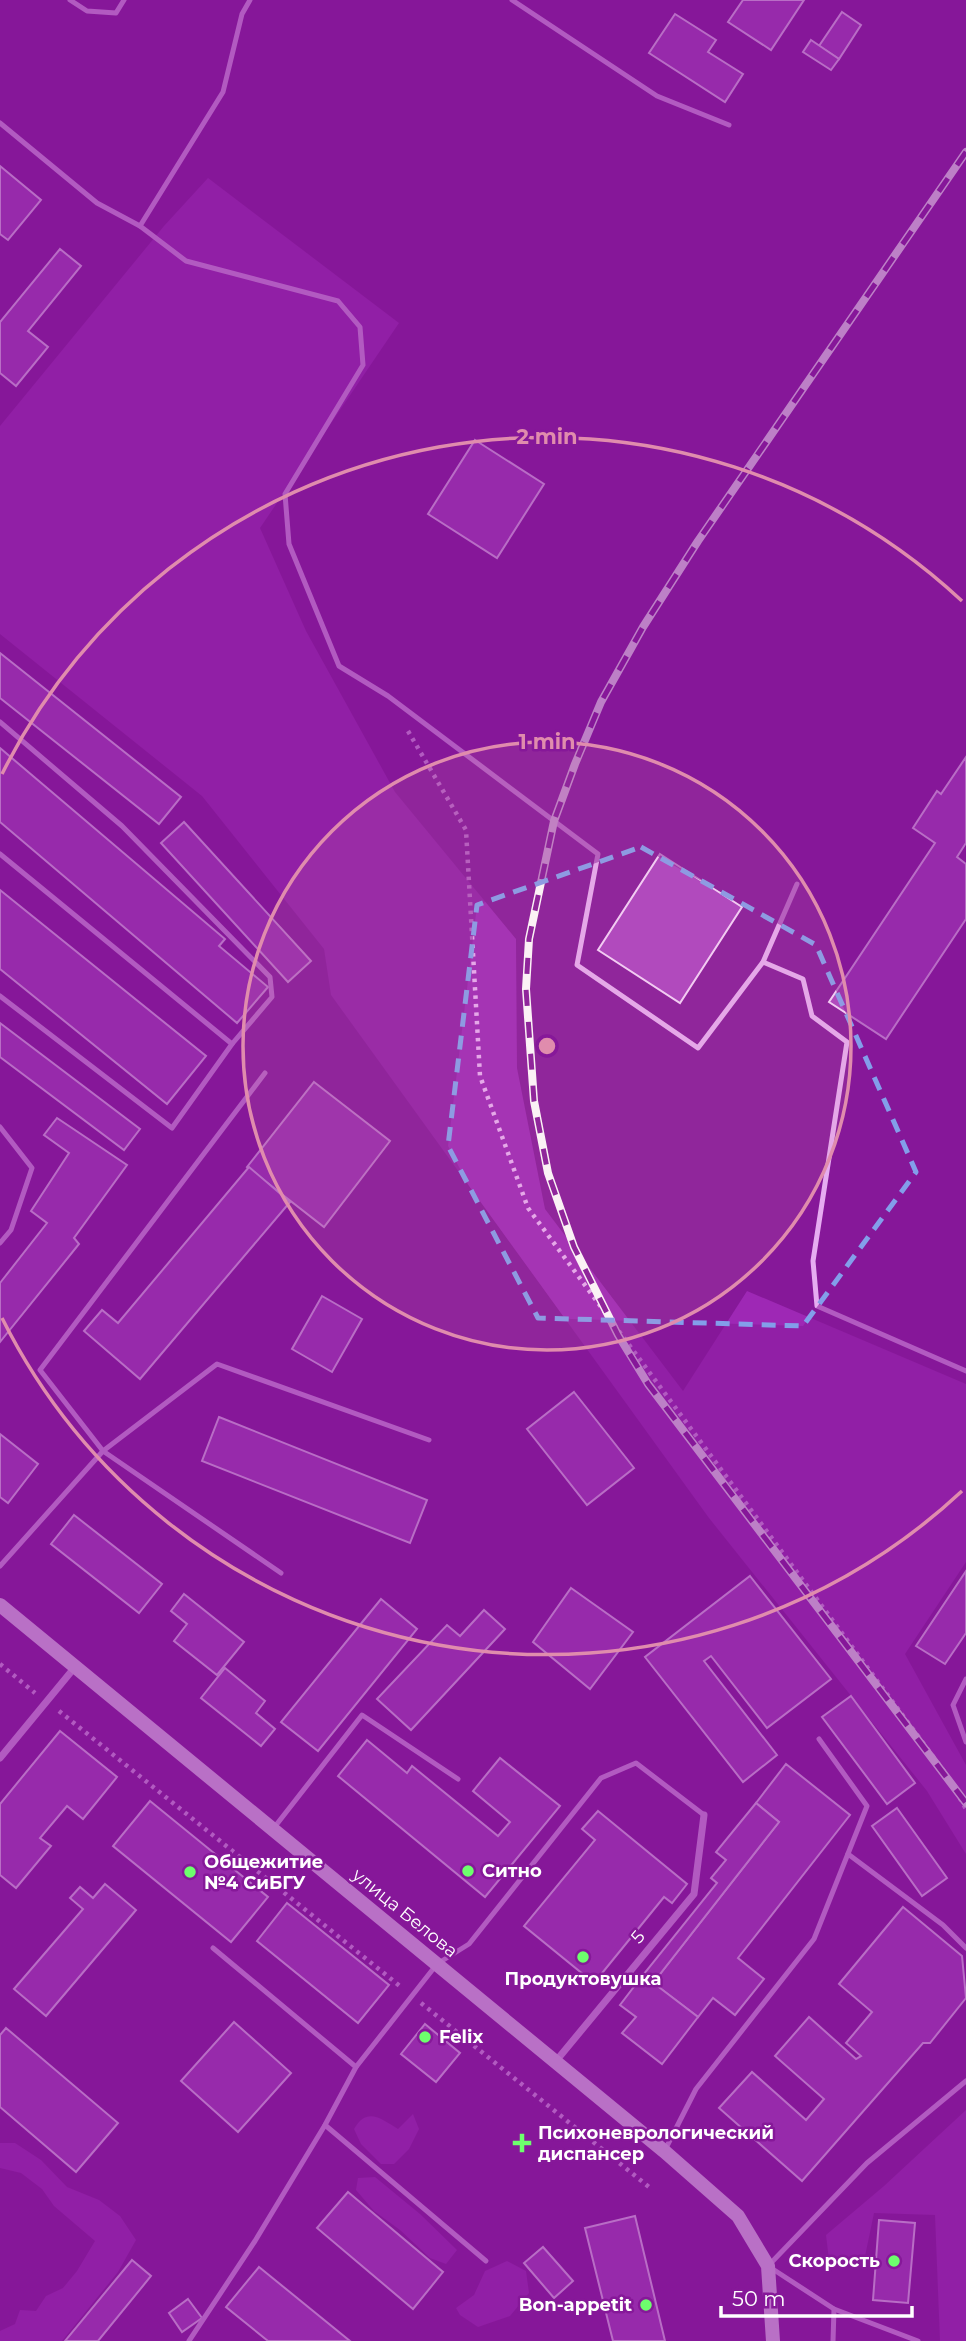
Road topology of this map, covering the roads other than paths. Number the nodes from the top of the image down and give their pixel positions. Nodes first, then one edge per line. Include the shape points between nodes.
1 (70, 0) edge
2 (124, 0) edge
3 (250, 0) edge
4 (512, 0) edge
5 (0, 123) edge
6 (729, 124) dead end
7 (140, 226) junction
8 (0, 722) edge
9 (0, 854) edge
10 (797, 884) dead end
11 (763, 962) junction
12 (0, 996) edge
13 (232, 1044) junction
14 (265, 1073) dead end
15 (0, 1127) edge
16 (0, 1243) edge
17 (966, 1371) edge
18 (429, 1440) dead end
19 (103, 1451) junction
20 (0, 1566) edge
21 (281, 1573) dead end
22 (0, 1605) edge
23 (76, 1666) junction
24 (966, 1679) edge
25 (819, 1739) dead end
26 (966, 1742) edge
27 (0, 1758) edge
28 (458, 1779) dead end
29 (704, 1815) joint
30 (273, 1829) junction
31 (848, 1854) junction
32 (214, 1948) dead end
33 (966, 1948) edge
34 (437, 1964) junction
35 (556, 2061) junction
36 (356, 2067) junction
37 (966, 2081) edge
38 (326, 2125) junction
39 (664, 2151) junction
40 (486, 2261) dead end
41 (768, 2266) junction
42 (834, 2309) junction
43 (189, 2341) edge
44 (773, 2341) edge
45 (833, 2341) edge
46 (918, 2341) edge

1 - 2 lane via 87,11 116,13
3 - 7 lane via 242,13 223,92
4 - 6 lane via 657,96
5 - 7 lane via 97,203
7 - 11 lane via 186,261 338,301 360,327 363,365 285,494 289,544 339,666 388,696 598,855 577,965 698,1048
8 - 13 lane via 122,826 270,977 272,997
9 - 13 lane
10 - 11 lane
11 - 17 lane via 803,979 812,1016 847,1042 813,1261 817,1306
12 - 13 lane via 172,1128
14 - 19 lane via 40,1370
15 - 16 lane via 32,1168 11,1230
18 - 19 lane via 217,1363
19 - 20 lane
19 - 21 lane
22 - 23 main road, улица Белова
23 - 27 street
23 - 30 main road, улица Белова
24 - 26 lane via 953,1705
25 - 31 lane via 867,1806
28 - 30 lane via 362,1715
29 - 34 lane via 636,1763 601,1778 469,1944
29 - 35 street, 5 via 694,1894
30 - 34 main road, улица Белова
31 - 33 lane via 943,1925
31 - 39 lane via 814,1939 696,2089
32 - 36 lane
34 - 35 main road, улица Белова
34 - 36 lane
35 - 39 main road, улица Белова
36 - 38 lane
37 - 41 lane via 867,2163
38 - 40 lane
38 - 43 lane
39 - 41 main road, улица Белова via 738,2216
41 - 42 lane
41 - 44 main road
42 - 45 lane
42 - 46 lane

